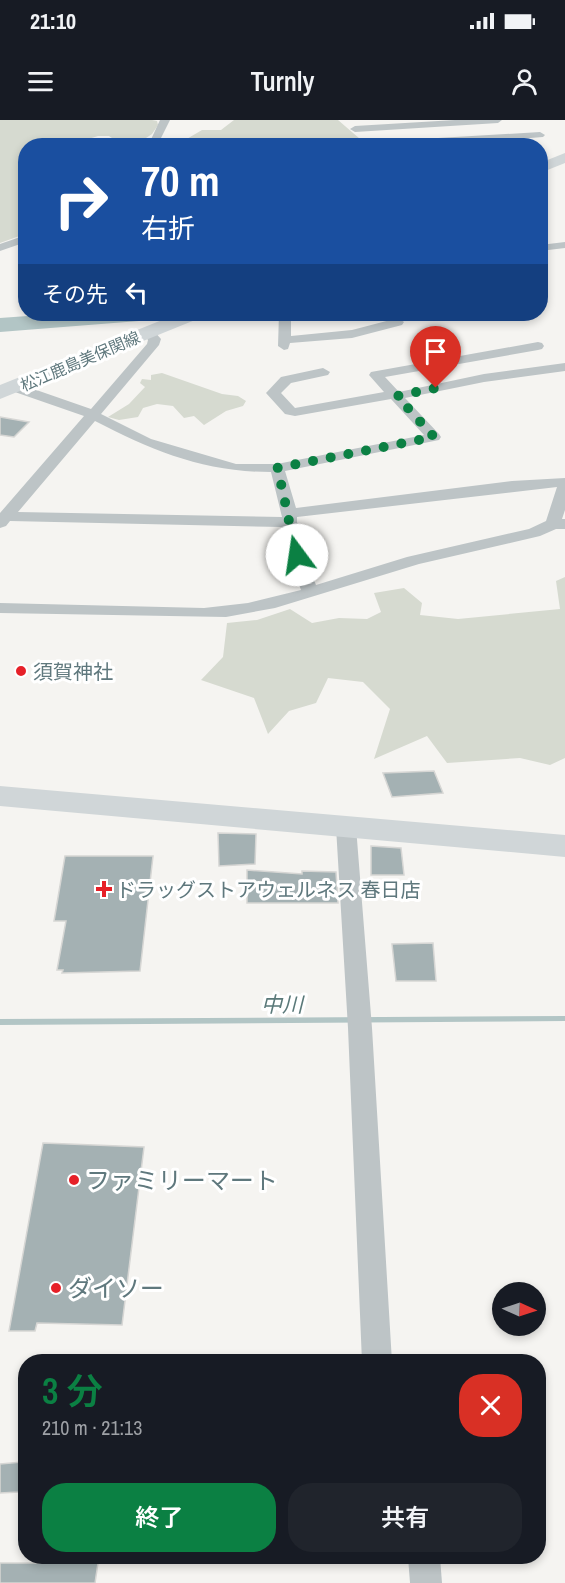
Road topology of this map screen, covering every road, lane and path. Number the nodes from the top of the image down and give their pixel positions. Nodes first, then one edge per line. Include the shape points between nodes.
1 (165, 120) edge
2 (345, 120) edge
3 (498, 120) edge
4 (476, 121) edge
5 (397, 123) edge
6 (355, 129) junction
7 (540, 135) dead end
8 (363, 136) dead end
9 (156, 138) edge
10 (489, 138) edge
11 (565, 158) edge
12 (548, 165) edge
13 (18, 241) edge
14 (565, 245) edge
15 (548, 247) edge
16 (0, 248) edge
17 (177, 321) edge
18 (285, 321) edge
19 (398, 322) dead end
20 (149, 333) junction
21 (323, 372) dead end
22 (8, 391) edge
23 (395, 395) junction
24 (93, 415) junction
25 (277, 468) junction
26 (565, 484) edge
27 (289, 518) junction
28 (3, 520) edge
29 (559, 524) edge
30 (311, 593) junction
31 (0, 608) edge
32 (0, 796) edge
33 (346, 827) junction
34 (565, 846) edge
35 (377, 1354) edge
36 (425, 1564) edge
37 (426, 1583) edge

1 - 9 street
2 - 6 street
3 - 4 street
4 - 5 street
5 - 6 street
6 - 8 street
7 - 10 street
11 - 12 main road
13 - 16 street
14 - 15 street
17 - 20 main road, 松江鹿島美保関線
18 - 19 street via 284,343 352,334
20 - 22 main road, 松江鹿島美保関線
20 - 24 street via 155,339 153,345
21 - 23 street via 286,380 273,393 295,412
22 - 24 street
23 - 23 street via 484,378 565,367 533,342 376,375
23 - 25 street via 434,437
24 - 25 street via 146,442 205,461 236,468
24 - 28 street
25 - 27 street
26 - 27 street via 512,486
26 - 29 street
27 - 28 street
27 - 30 street
29 - 30 street via 393,566
30 - 31 street via 254,609 221,613
32 - 33 street
33 - 34 street
33 - 35 street
36 - 37 street

